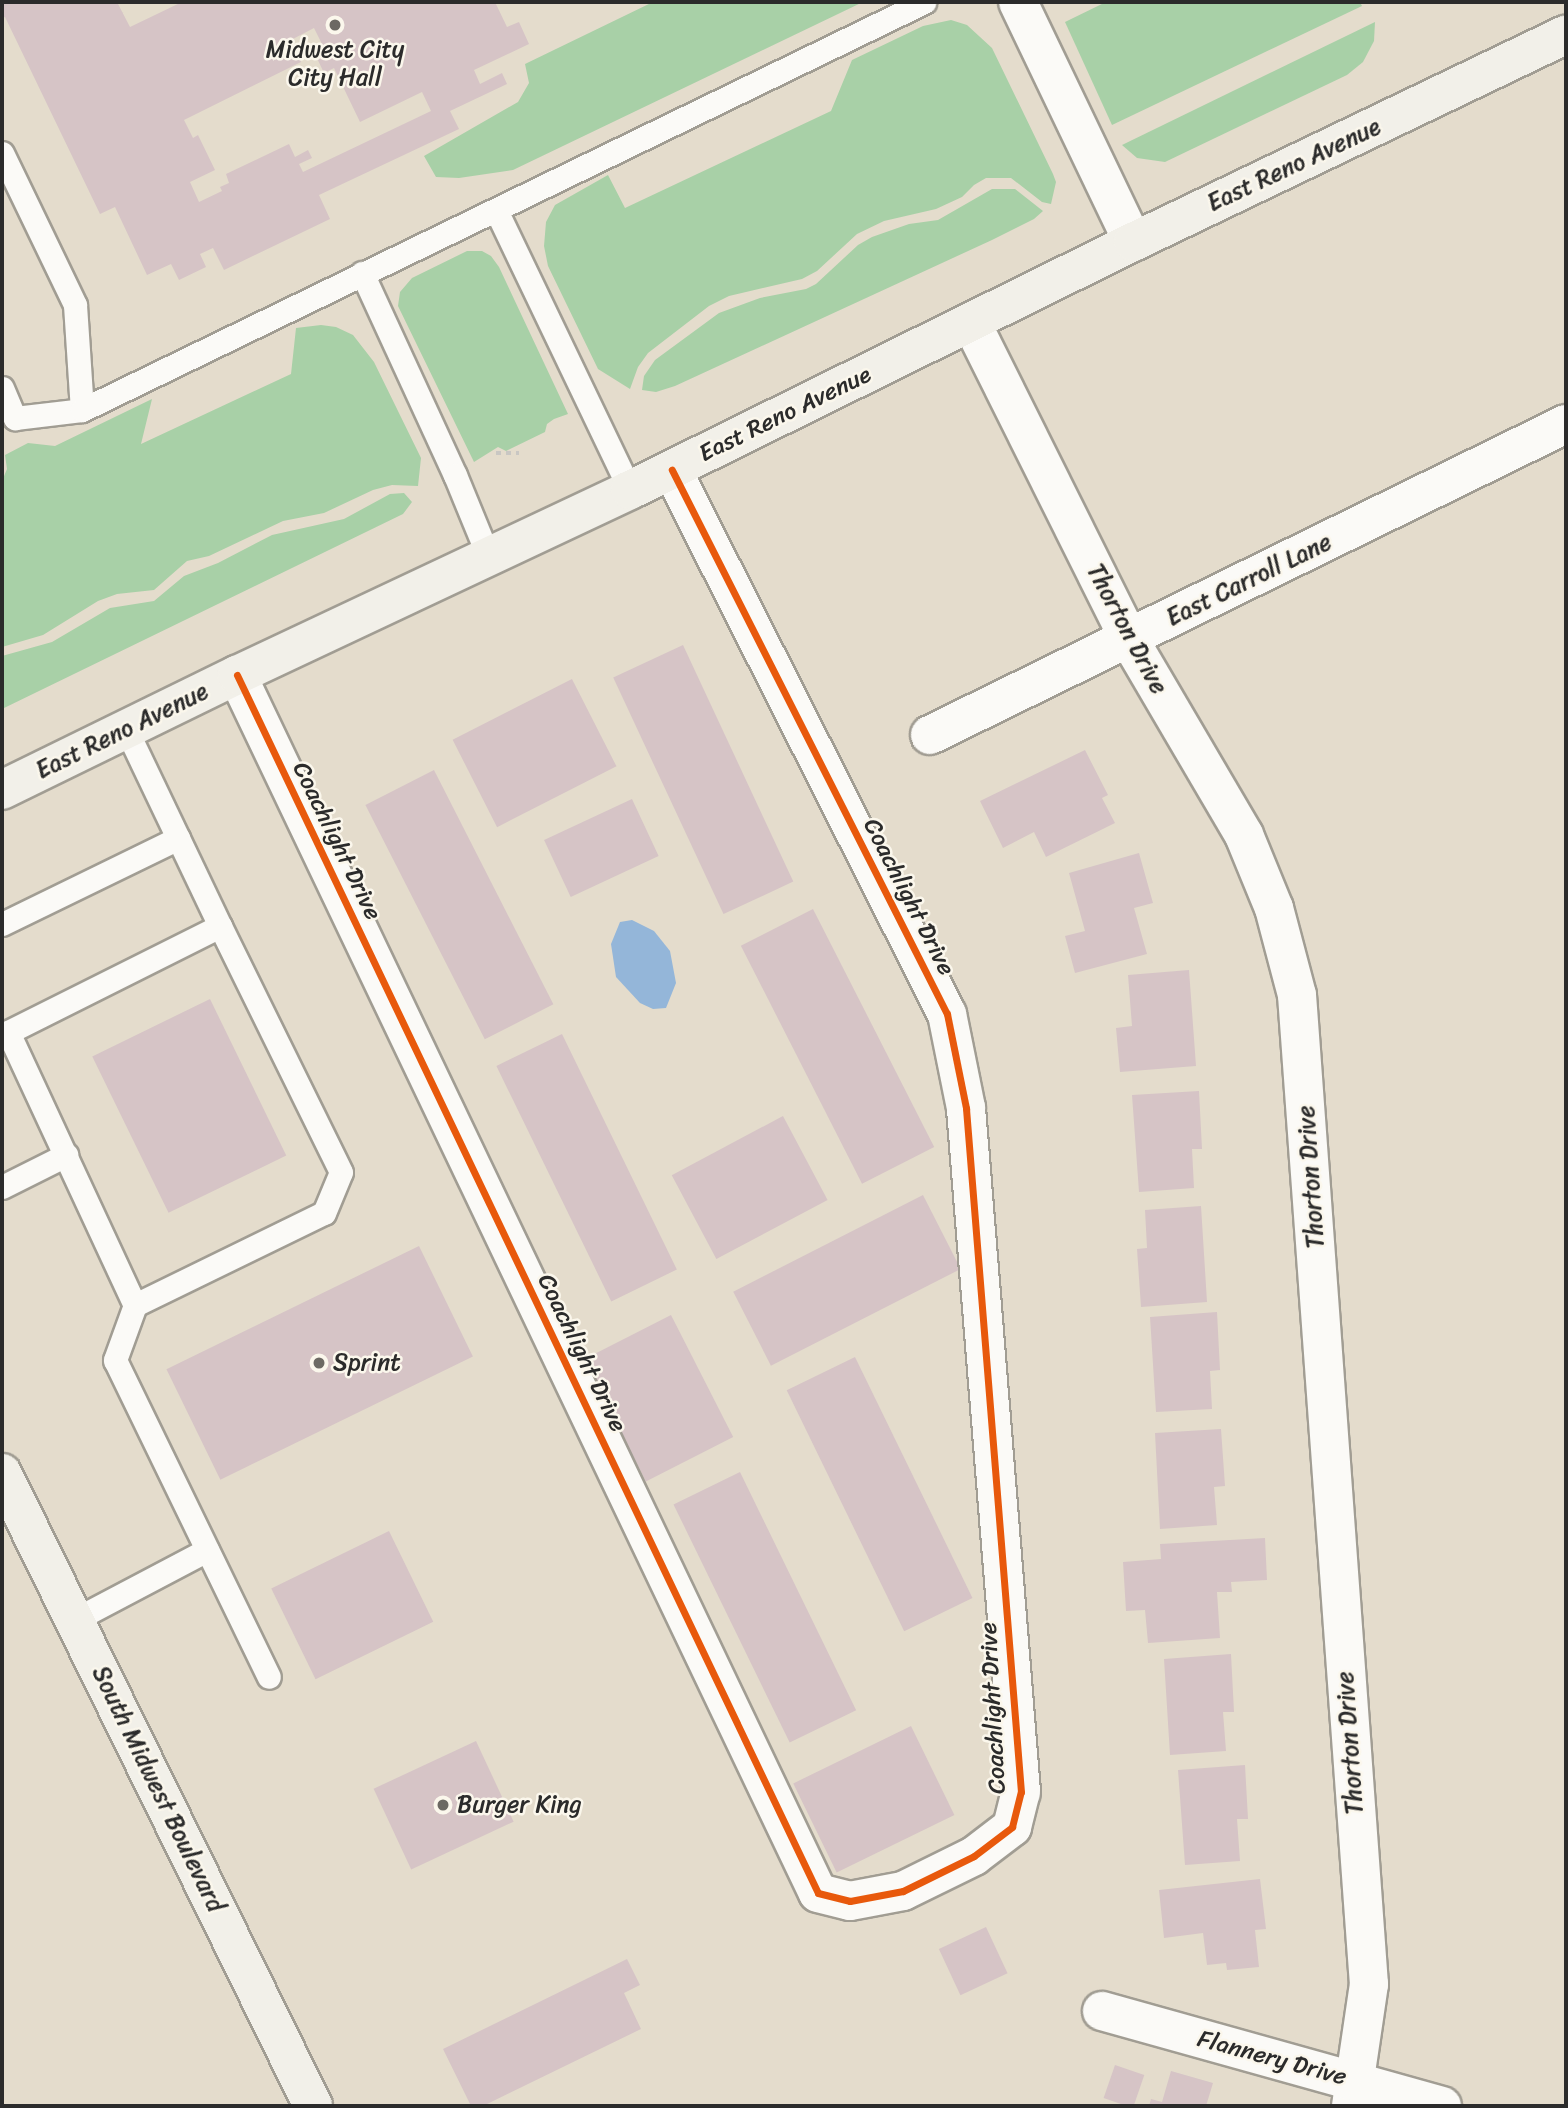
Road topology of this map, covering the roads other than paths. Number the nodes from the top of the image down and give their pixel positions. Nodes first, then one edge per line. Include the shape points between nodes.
1 (924, 2) edge
2 (1018, 2) edge
3 (1566, 35) edge
4 (2, 153) edge
5 (496, 210) junction
6 (1133, 242) junction
7 (362, 273) junction
8 (971, 322) junction
9 (2, 388) edge
10 (82, 410) junction
11 (1566, 424) edge
12 (672, 470) junction
13 (630, 490) junction
14 (489, 558) junction
15 (1129, 639) junction
16 (237, 675) junction
17 (126, 729) junction
18 (930, 735) dead end
19 (2, 790) edge
20 (178, 838) junction
21 (2, 924) edge
22 (220, 926) junction
23 (5, 1026) edge
24 (66, 1155) junction
25 (2, 1187) edge
26 (135, 1306) junction
27 (2, 1473) edge
28 (207, 1550) junction
29 (76, 1619) junction
30 (269, 1677) dead end
31 (1102, 2011) dead end
32 (1352, 2093) edge
33 (313, 2106) edge
34 (1442, 2106) edge

1 - 5 lane
2 - 6 street
3 - 6 main road, East Reno Avenue
4 - 10 lane via 75,305
5 - 7 lane
5 - 13 lane
6 - 8 main road, East Reno Avenue
7 - 10 lane
7 - 14 lane
8 - 12 main road, East Reno Avenue
8 - 15 street, Thorton Drive
9 - 10 lane via 15,418
11 - 15 street, East Carroll Lane
12 - 13 main road, East Reno Avenue
12 - 16 street, Coachlight Drive via 947,1014 966,1108 1021,1792 1012,1827 974,1856 902,1891 850,1900 818,1893
13 - 14 main road, East Reno Avenue
14 - 16 main road, East Reno Avenue
15 - 18 street, East Carroll Lane
15 - 32 street, Thorton Drive via 1244,835 1275,908 1297,995 1368,1984
16 - 17 main road, East Reno Avenue
17 - 19 main road, East Reno Avenue
17 - 20 lane
20 - 21 lane
20 - 22 lane
22 - 23 lane
22 - 26 lane via 341,1172 324,1213
23 - 24 lane
24 - 25 lane
24 - 26 lane
26 - 28 lane via 115,1360
27 - 29 main road, South Midwest Boulevard
28 - 29 lane
28 - 30 lane
29 - 33 main road, South Midwest Boulevard
31 - 32 street, Flannery Drive
32 - 34 street, Flannery Drive

